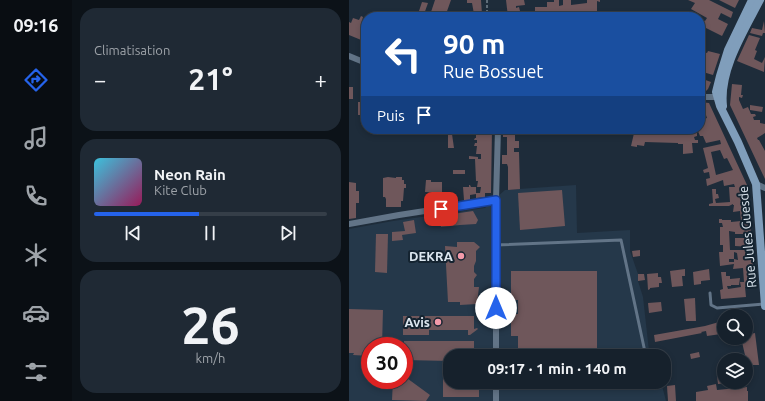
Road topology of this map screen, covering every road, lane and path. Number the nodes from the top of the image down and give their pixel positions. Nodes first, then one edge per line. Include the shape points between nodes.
1 (487, 0) edge
2 (752, 0) edge
3 (760, 0) edge
4 (487, 12) edge
5 (349, 56) edge
6 (361, 61) edge
7 (705, 97) edge
8 (720, 97) junction
9 (498, 134) edge
10 (756, 184) junction
11 (765, 188) edge
12 (496, 200) junction
13 (349, 224) edge
14 (495, 246) junction
15 (710, 293) dead end
16 (765, 305) edge
17 (496, 349) edge
18 (644, 349) edge
19 (496, 389) edge
20 (496, 401) edge

1 - 4 path
2 - 8 street, Rue Jules Guesde via 728,50 716,92
3 - 8 street, Rue Jules Guesde via 732,57
5 - 6 street
7 - 8 street
8 - 10 street, Rue Jules Guesde via 729,124
9 - 12 street
10 - 11 street
10 - 16 street, Rue Jules Guesde
12 - 13 street
12 - 14 street
14 - 17 street
14 - 18 lane via 621,240
15 - 16 lane via 711,305 717,308
19 - 20 street

